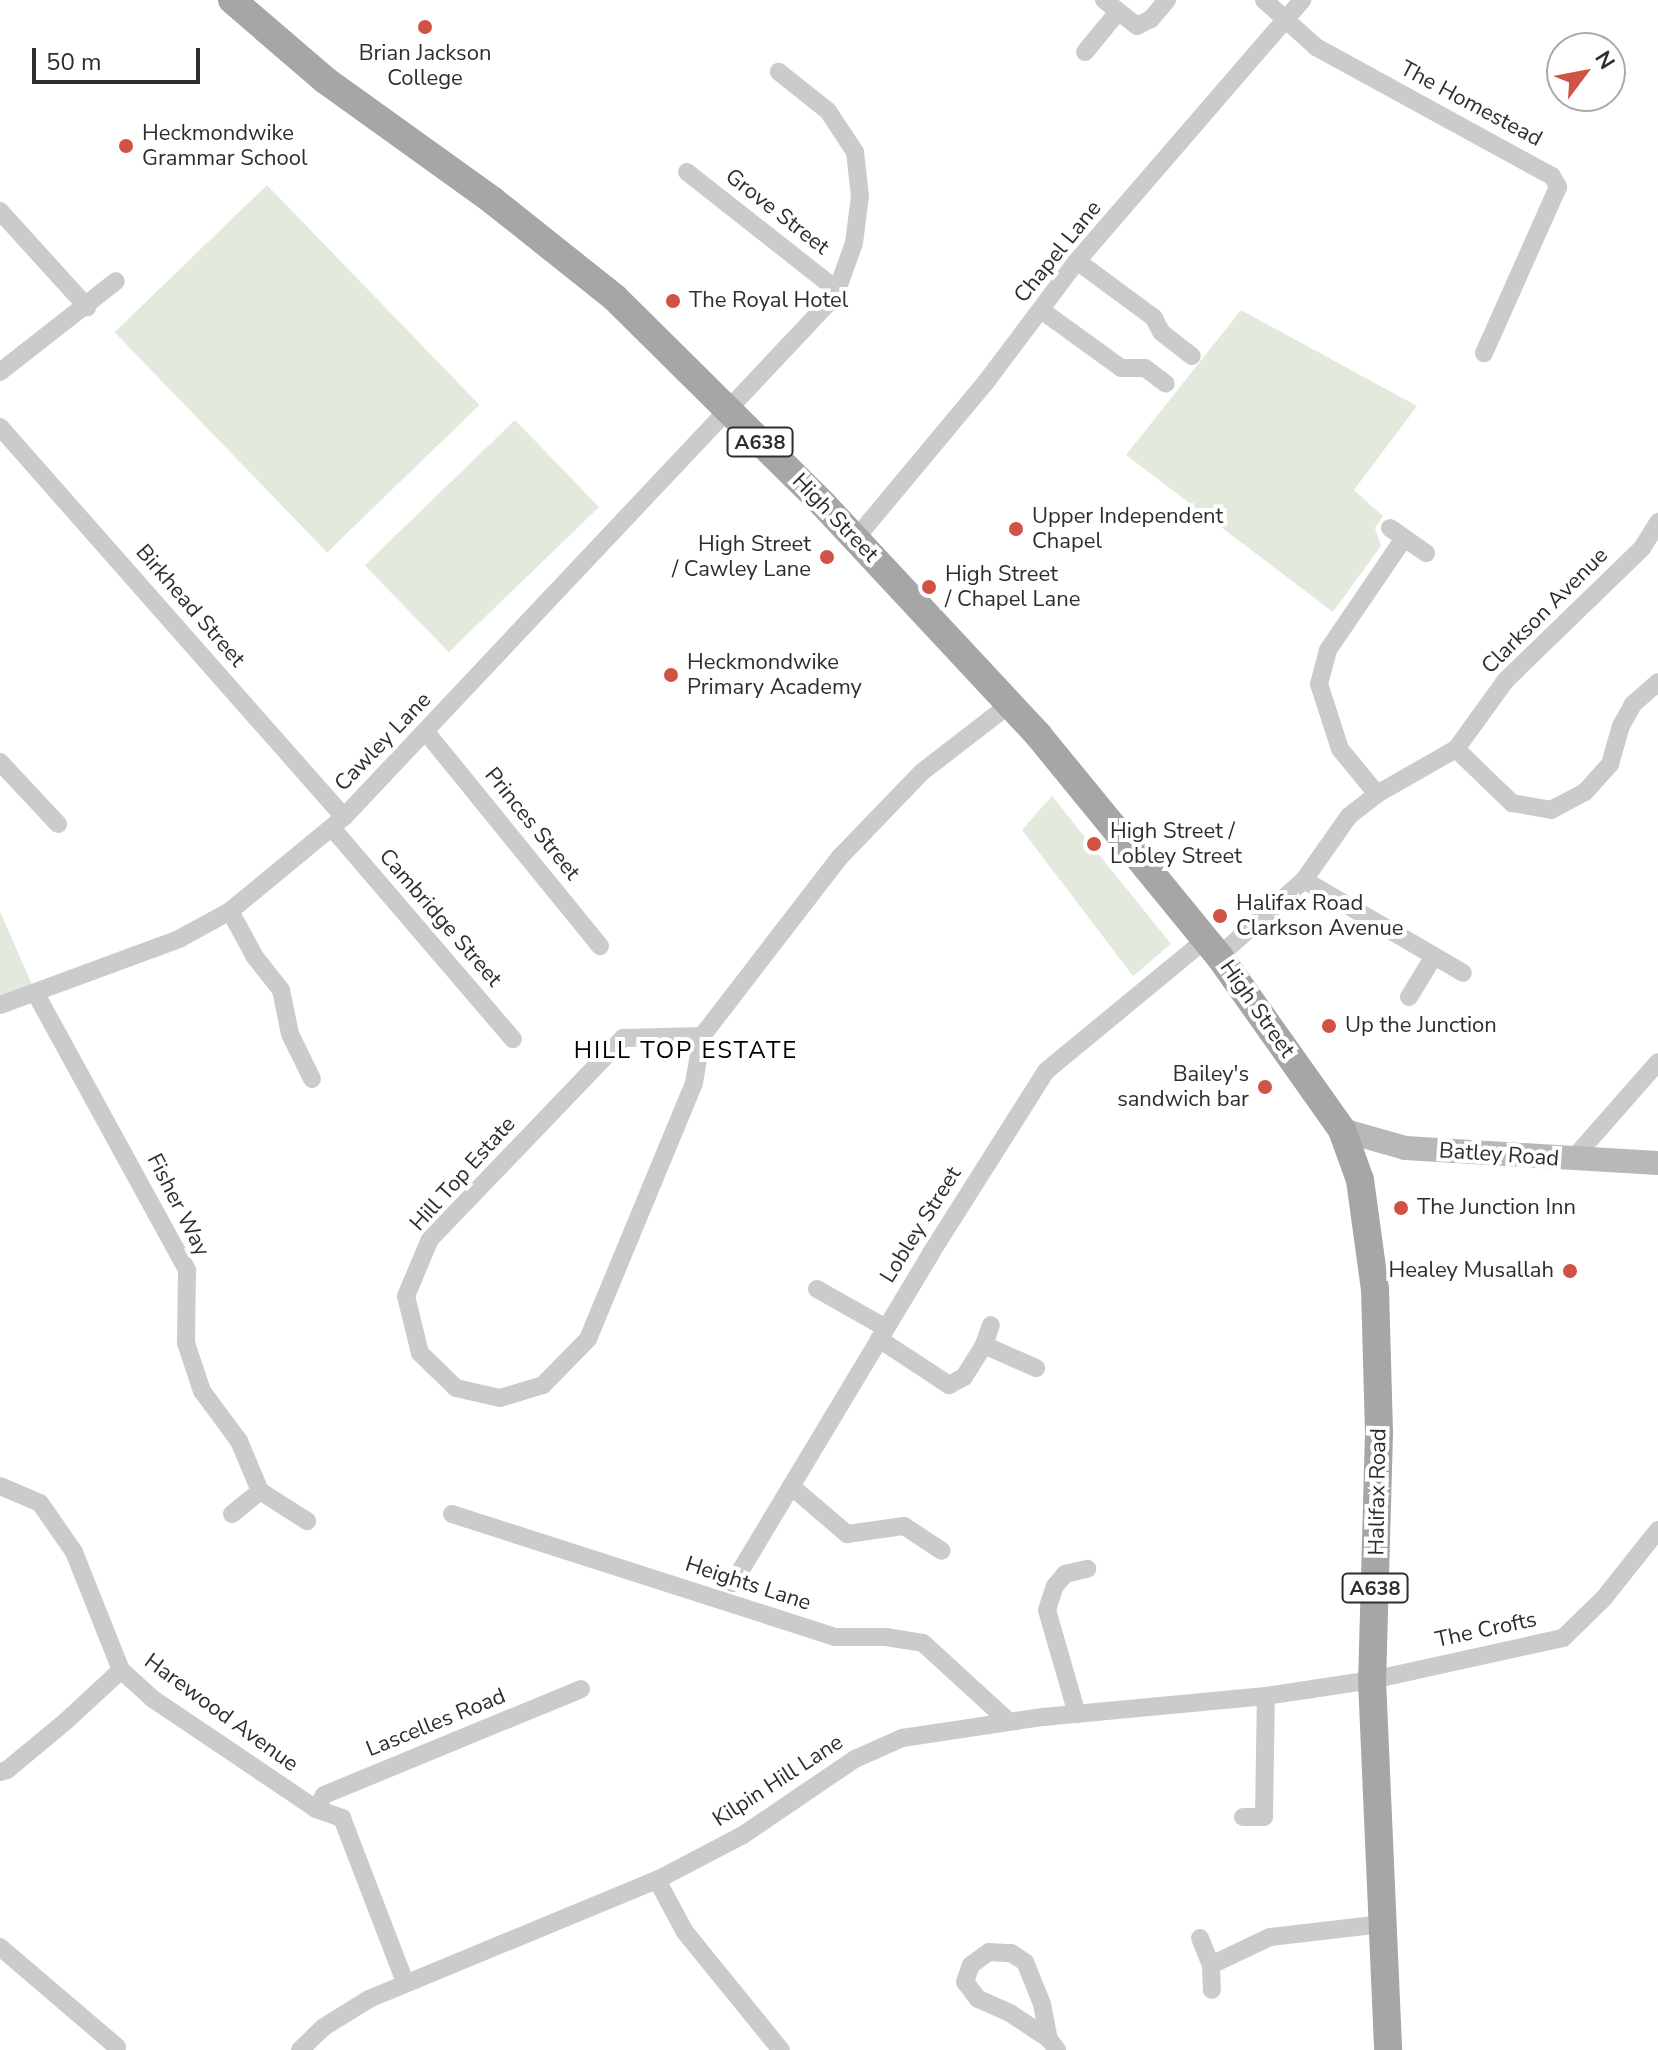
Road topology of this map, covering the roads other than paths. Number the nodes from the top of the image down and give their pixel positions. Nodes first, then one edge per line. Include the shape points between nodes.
1 (232, 0) edge
2 (1167, 0) edge
3 (1264, 0) edge
4 (1302, 0) edge
5 (1111, 7) edge
6 (1286, 21) junction
7 (1085, 52) dead end
8 (779, 72) dead end
9 (687, 172) dead end
10 (0, 211) edge
11 (1077, 261) junction
12 (116, 281) dead end
13 (837, 290) junction
14 (87, 307) junction
15 (1041, 310) junction
16 (1484, 353) dead end
17 (1192, 356) dead end
18 (0, 372) edge
19 (1166, 384) dead end
20 (729, 412) junction
21 (0, 427) edge
22 (1658, 522) edge
23 (856, 538) junction
24 (1426, 553) dead end
25 (1658, 682) edge
26 (1010, 704) junction
27 (426, 732) junction
28 (1456, 749) junction
29 (2, 768) edge
30 (1377, 794) junction
31 (338, 823) junction
32 (58, 824) dead end
33 (1304, 880) junction
34 (230, 911) junction
35 (600, 946) dead end
36 (1213, 948) junction
37 (1434, 956) junction
38 (1463, 973) dead end
39 (36, 994) junction
40 (1409, 997) dead end
41 (0, 1005) edge
42 (702, 1036) junction
43 (513, 1039) dead end
44 (1658, 1062) edge
45 (312, 1079) dead end
46 (1342, 1130) junction
47 (1572, 1160) junction
48 (1658, 1163) edge
49 (817, 1289) dead end
50 (991, 1325) dead end
51 (883, 1333) junction
52 (984, 1345) junction
53 (1036, 1368) dead end
54 (0, 1486) edge
55 (791, 1486) junction
56 (260, 1491) junction
57 (232, 1514) dead end
58 (452, 1514) dead end
59 (307, 1521) dead end
60 (1658, 1530) edge
61 (942, 1551) dead end
62 (1087, 1569) dead end
63 (733, 1583) dead end
64 (121, 1670) junction
65 (1372, 1680) junction
66 (581, 1689) dead end
67 (1266, 1696) junction
68 (1077, 1714) junction
69 (1008, 1721) junction
70 (0, 1772) edge
71 (316, 1809) junction
72 (1243, 1817) dead end
73 (657, 1880) junction
74 (1382, 1924) junction
75 (1200, 1938) dead end
76 (0, 1947) edge
77 (1211, 1965) junction
78 (405, 1982) junction
79 (1212, 1990) dead end
80 (1053, 2044) edge
81 (117, 2047) dead end
82 (300, 2050) edge
83 (781, 2050) edge
84 (1388, 2050) edge

1 - 20 main road, High Street / A638 via 325,80 492,200 615,298
2 - 5 street via 1137,26
3 - 6 street
4 - 6 street, Chapel Lane
5 - 7 street
6 - 11 street, Chapel Lane
6 - 16 street, The Homestead via 1316,47 1552,176 1558,187
8 - 13 street via 828,111 855,152 860,196 856,228
9 - 13 street, Grove Street
10 - 14 street
11 - 15 street, Chapel Lane
11 - 17 street via 1154,318 1161,332
12 - 14 street
13 - 20 street, Cawley Lane
14 - 18 street
15 - 19 street via 1121,368 1145,368
15 - 23 street, Chapel Lane
20 - 23 main road, High Street / A638
20 - 27 street, Cawley Lane
21 - 31 street, Birkhead Street
22 - 28 street, Clarkson Avenue via 1642,548 1506,680
23 - 26 main road, High Street / A638
24 - 30 street via 1397,533 1328,650 1319,684 1340,749
25 - 28 street via 1633,704 1610,764 1585,792 1551,810 1512,803
26 - 36 main road, High Street / A638
26 - 42 street, Hill Top Estate via 922,772 840,857
27 - 31 street, Cawley Lane
27 - 35 street, Princes Street
28 - 30 street, Clarkson Avenue
29 - 32 street
30 - 33 street, Clarkson Avenue via 1349,816
31 - 34 street, Cawley Lane
31 - 43 street, Cambridge Street
33 - 36 street, Clarkson Avenue
33 - 37 street
34 - 39 street, Cawley Lane via 179,939
34 - 45 street via 281,990 290,1034
36 - 46 main road, High Street / A638
36 - 51 street, Lobley Street via 1046,1071
37 - 38 street
37 - 40 street
39 - 41 street, Cawley Lane
39 - 56 street, Fisher Way via 187,1270 186,1343 202,1391 239,1441
42 - 42 street, Hill Top Estate via 694,1083 588,1339 543,1385 500,1398 456,1388 420,1353 406,1296 430,1239 623,1038
44 - 47 street
46 - 47 main road, Batley Road via 1405,1148
46 - 65 main road, Halifax Road / A638 via 1360,1180 1375,1289 1379,1433
47 - 48 main road, Batley Road
49 - 51 street
50 - 52 street
51 - 52 street via 949,1385 964,1377
51 - 55 street, Lobley Street
52 - 53 street
54 - 64 street, Harewood Avenue via 40,1503 74,1552
55 - 61 street via 847,1534 904,1526
55 - 63 street, Lobley Street
56 - 57 street
56 - 59 street
58 - 69 street, Heights Lane via 835,1637 923,1643
60 - 65 street, The Crofts via 1604,1598 1563,1638
62 - 68 street via 1065,1574 1047,1610
64 - 70 street
64 - 71 street, Harewood Avenue via 153,1699
65 - 67 street, Kilpin Hill Lane
65 - 74 main road, Halifax Road / A638
66 - 71 street, Lascelles Road via 324,1795
67 - 68 street, Kilpin Hill Lane
67 - 72 street via 1264,1817
68 - 69 street, Kilpin Hill Lane
69 - 73 street, Kilpin Hill Lane via 902,1738 855,1759 743,1835
71 - 78 street, Harewood Avenue via 342,1818
73 - 78 street, Kilpin Hill Lane
73 - 83 street via 685,1932
74 - 77 street via 1270,1937
74 - 84 main road, Halifax Road / A638
75 - 77 street
76 - 81 street
77 - 79 street
78 - 82 street, Kilpin Hill Lane via 324,2027
80 - 80 street via 1025,1962 1011,1953 989,1952 971,1965 965,1982 978,1999 1010,2013

